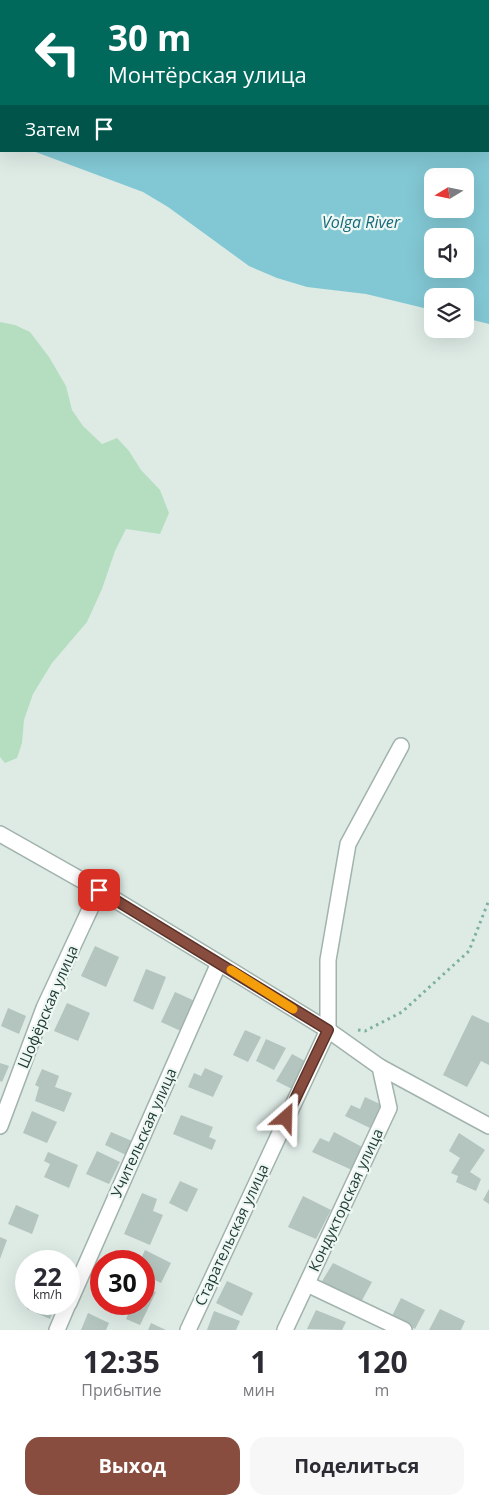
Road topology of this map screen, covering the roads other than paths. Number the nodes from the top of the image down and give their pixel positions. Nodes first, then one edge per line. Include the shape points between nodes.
1 (401, 746) dead end
2 (0, 834) edge
3 (99, 890) junction
4 (219, 963) junction
5 (328, 1030) junction
6 (380, 1067) junction
7 (0, 1126) edge
8 (489, 1126) edge
9 (80, 1276) edge
10 (307, 1284) junction
11 (63, 1315) edge
12 (57, 1330) edge
13 (188, 1330) edge
14 (285, 1330) edge
15 (404, 1330) edge

1 - 5 street, Старательская улица via 348,844 328,960
2 - 3 street
3 - 4 street
3 - 7 street, Шофёрская улица via 44,1008
4 - 5 street
4 - 9 street, Учительская улица
5 - 6 street
5 - 13 street, Старательская улица
6 - 8 street
6 - 10 street, Кондукторская улица via 389,1108
10 - 14 street, Кондукторская улица
10 - 15 street
11 - 12 street, Учительская улица

